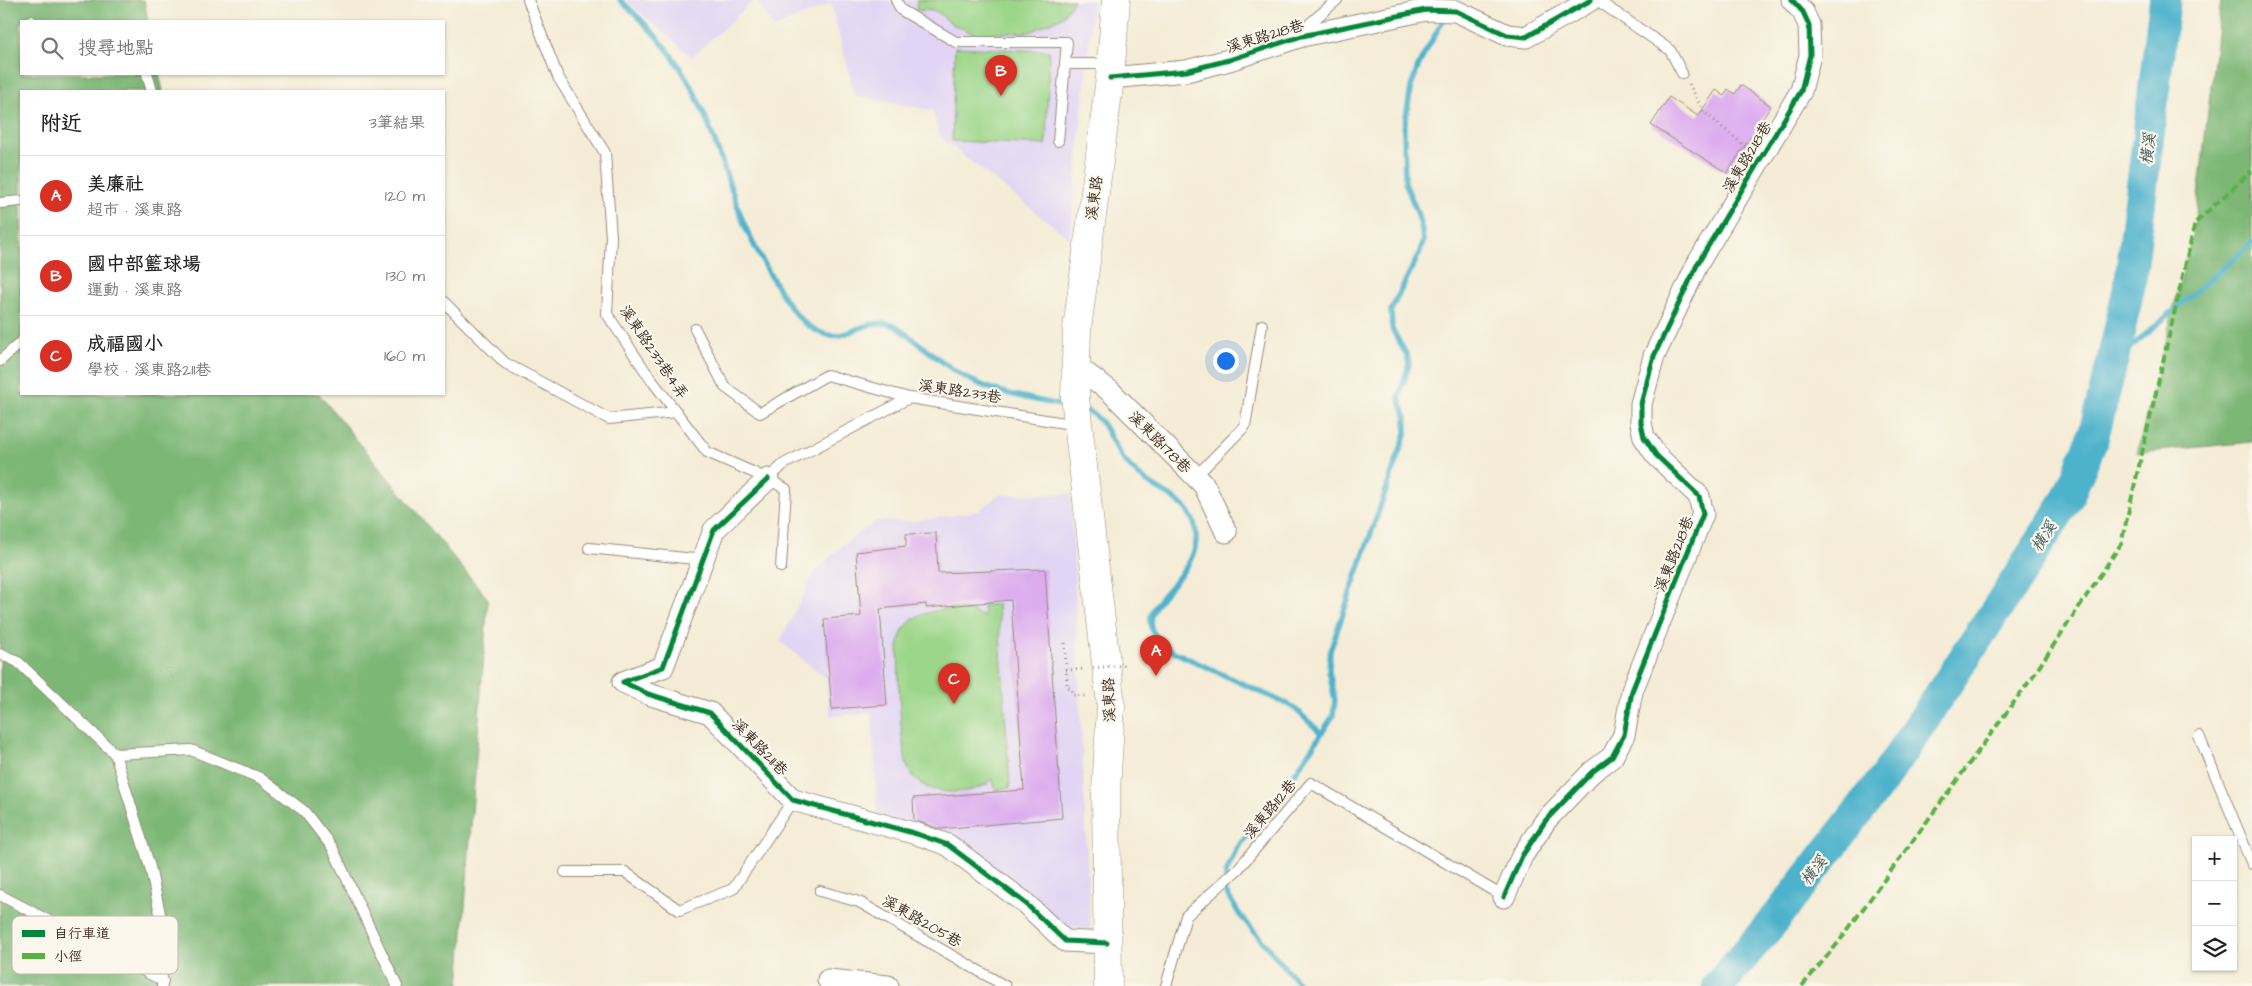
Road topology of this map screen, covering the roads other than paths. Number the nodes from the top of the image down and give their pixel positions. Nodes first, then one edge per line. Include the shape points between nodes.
1 (528, 0) edge
2 (896, 0) edge
3 (1116, 0) edge
4 (1337, 0) edge
5 (1591, 0) edge
6 (1597, 0) edge
7 (1792, 0) edge
8 (1292, 40) junction
9 (1065, 64) junction
10 (1110, 71) junction
11 (1682, 73) road end
12 (147, 75) edge
13 (152, 90) edge
14 (1058, 142) dead end
15 (0, 202) edge
16 (20, 202) edge
17 (445, 303) edge
18 (1262, 325) dead end
19 (695, 329) dead end
20 (20, 343) edge
21 (0, 361) edge
22 (1076, 366) junction
23 (909, 398) junction
24 (677, 412) junction
25 (1077, 412) junction
26 (1195, 477) junction
27 (768, 479) junction
28 (1226, 532) dead end
29 (589, 548) dead end
30 (704, 560) junction
31 (781, 567) dead end
32 (0, 654) edge
33 (2199, 736) dead end
34 (115, 754) junction
35 (793, 800) junction
36 (2252, 864) edge
37 (566, 872) dead end
38 (820, 890) dead end
39 (0, 895) edge
40 (1504, 897) joint
41 (38, 916) edge
42 (161, 916) edge
43 (1107, 943) junction
44 (145, 974) edge
45 (828, 980) dead end
46 (163, 984) edge
47 (397, 986) edge
48 (888, 986) edge
49 (1005, 986) edge
50 (1108, 986) edge
51 (1166, 986) edge

1 - 24 lane, 溪東路233巷4弄 via 558,77 605,153 611,237 607,314
2 - 9 lane via 901,10 956,42 1067,42
3 - 10 main road, 溪東路
4 - 8 lane
5 - 8 street, 溪東路218巷 via 1526,37 1507,35 1450,11 1409,14
6 - 11 lane via 1670,50
7 - 40 street, 溪東路218巷 via 1809,25 1810,55 1801,91 1694,271 1654,356 1642,404 1644,437 1656,455 1699,496 1704,514 1632,691 1624,735 1612,757 1592,772 1546,820 1522,856
8 - 10 street, 溪東路218巷 via 1186,71
9 - 10 lane
9 - 14 lane
10 - 22 main road, 溪東路 via 1077,330
12 - 13 lane
15 - 16 lane
17 - 24 lane via 505,364 609,419
18 - 26 lane via 1246,426
19 - 23 lane via 725,387 760,413 827,375
20 - 21 lane
22 - 25 main road, 溪東路
22 - 26 street, 溪東路178巷 via 1110,391
23 - 25 lane, 溪東路233巷
23 - 27 lane, 溪東路233巷 via 784,464
24 - 27 lane, 溪東路233巷4弄 via 707,452
25 - 43 main road, 溪東路 via 1111,706 1106,791
26 - 28 street, 溪東路178巷 via 1204,485
27 - 30 street, 溪東路211巷 via 714,530
27 - 31 lane, 溪東路233巷4弄 via 786,489
29 - 30 lane
30 - 35 street, 溪東路211巷 via 663,667 623,682 648,694 710,713
32 - 34 lane via 18,662
33 - 36 lane
34 - 42 lane via 150,867
34 - 47 lane via 191,750 260,778 304,811 332,847
35 - 37 lane via 733,889 679,910 625,872
35 - 43 street via 948,845 1025,903 1065,941
38 - 49 lane, 溪東路205巷 via 858,902
39 - 41 lane
40 - 51 lane, 溪東路112巷 via 1311,783 1238,869 1186,916
43 - 50 main road, 溪東路
44 - 46 lane
45 - 48 street

